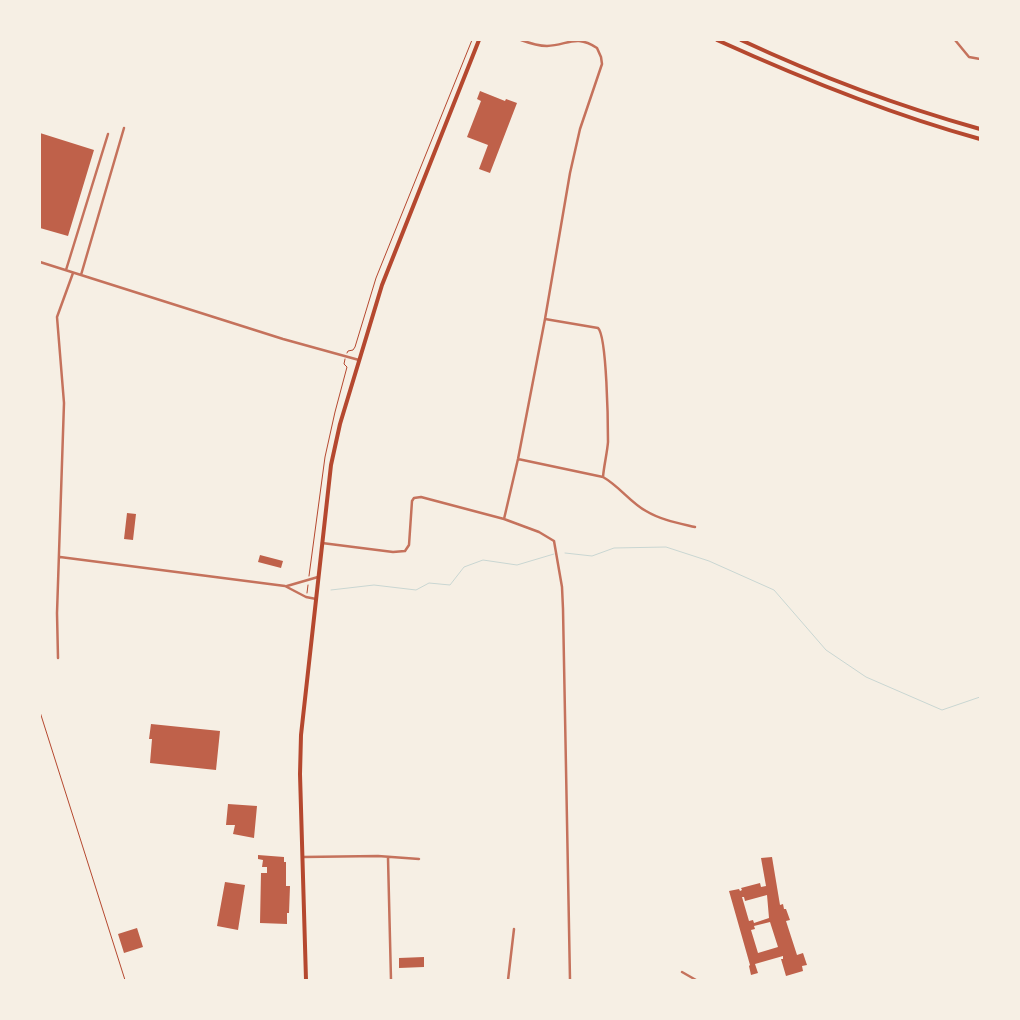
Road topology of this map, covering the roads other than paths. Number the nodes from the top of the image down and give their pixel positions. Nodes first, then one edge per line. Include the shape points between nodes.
1 (479, 40) edge
2 (521, 40) edge
3 (717, 40) edge
4 (741, 40) edge
5 (955, 40) edge
6 (980, 60) edge
7 (124, 128) dead end
8 (980, 129) edge
9 (108, 134) dead end
10 (980, 139) edge
11 (40, 262) edge
12 (66, 270) junction
13 (73, 272) junction
14 (81, 275) junction
15 (544, 319) junction
16 (359, 360) junction
17 (518, 458) junction
18 (603, 477) junction
19 (504, 519) junction
20 (695, 527) dead end
21 (322, 543) junction
22 (60, 557) junction
23 (318, 577) junction
24 (285, 586) junction
25 (316, 599) junction
26 (58, 658) dead end
27 (303, 857) junction
28 (388, 858) junction
29 (419, 859) dead end
30 (514, 929) dead end
31 (682, 972) dead end
32 (306, 980) edge
33 (391, 980) edge
34 (508, 980) edge
35 (570, 980) edge
36 (696, 980) edge

1 - 16 main road via 394,252
2 - 15 street via 546,46 579,41 597,48 602,64 580,129
3 - 10 main road via 833,90
4 - 8 main road via 832,80
5 - 6 street via 969,57
7 - 14 street
9 - 12 street
11 - 12 street
12 - 13 street
13 - 14 street
13 - 22 street via 57,316 64,403
14 - 16 street
15 - 17 street
15 - 18 street via 598,328 602,333 608,443
16 - 21 main road via 337,436
17 - 18 street
17 - 19 street
18 - 20 street via 644,510
19 - 21 street via 417,497 412,500 409,545 405,551
19 - 35 street via 554,541 562,587
21 - 23 main road
22 - 24 street
22 - 26 street
23 - 24 street
23 - 25 main road
24 - 25 street
25 - 27 main road via 301,735
27 - 28 street
27 - 32 main road
28 - 29 street
28 - 33 street
30 - 34 street
31 - 36 street

